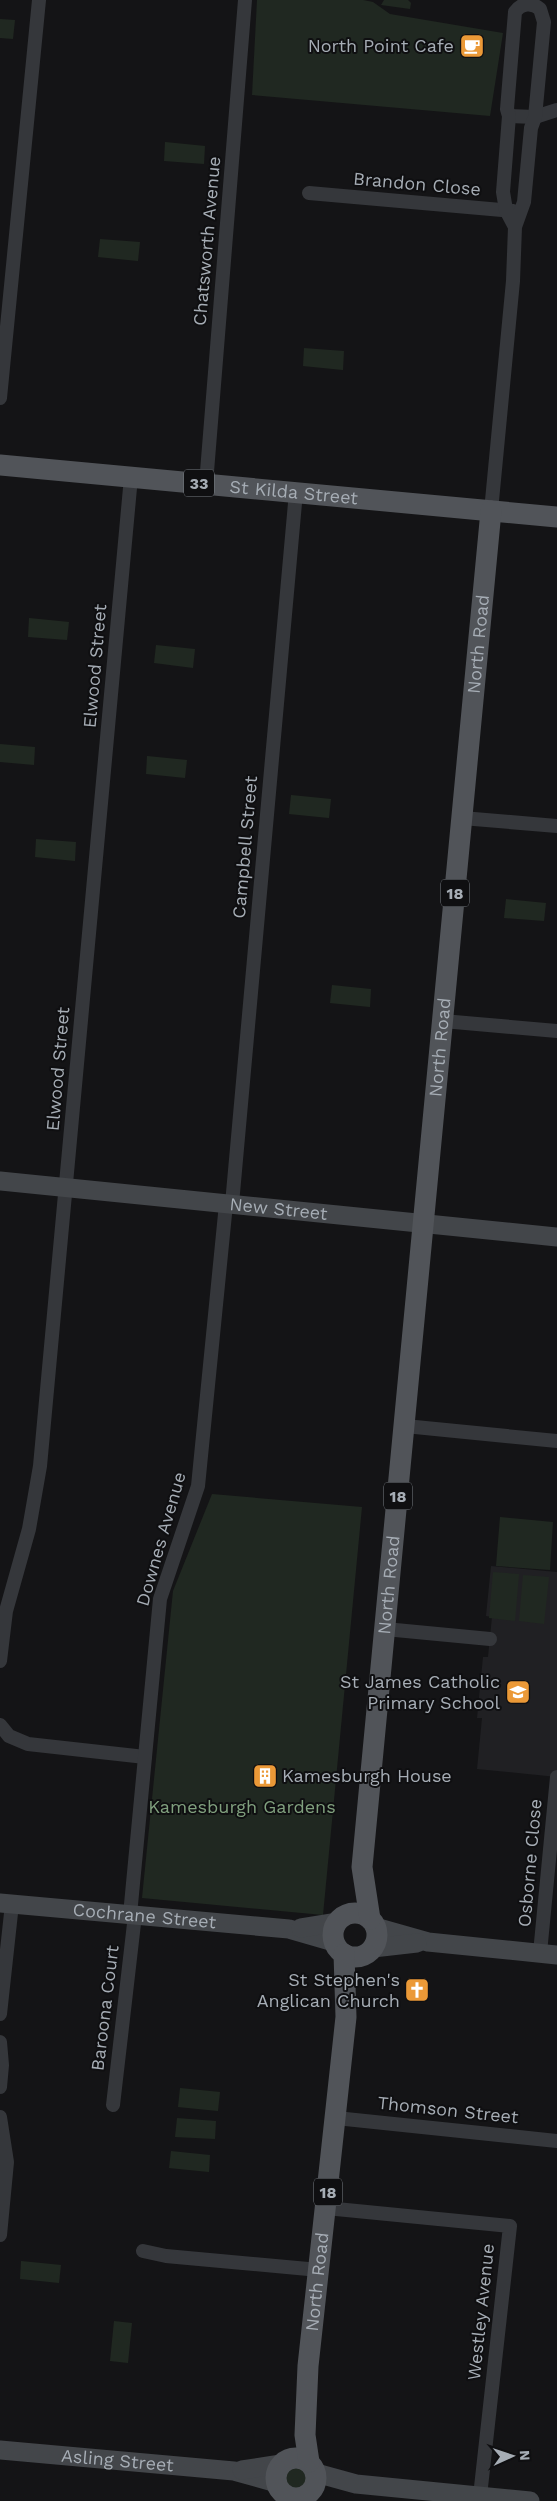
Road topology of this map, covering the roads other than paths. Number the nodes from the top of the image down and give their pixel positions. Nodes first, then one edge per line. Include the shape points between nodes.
1 (39, 0) edge
2 (245, 0) edge
3 (557, 110) edge
4 (510, 116) junction
5 (535, 117) junction
6 (309, 193) dead end
7 (506, 210) junction
8 (521, 212) junction
9 (515, 227) junction
10 (0, 398) edge
11 (0, 465) edge
12 (131, 477) junction
13 (206, 484) junction
14 (296, 492) junction
15 (491, 511) junction
16 (557, 517) edge
17 (462, 818) junction
18 (557, 826) edge
19 (443, 1021) junction
20 (557, 1031) edge
21 (0, 1181) edge
22 (66, 1187) junction
23 (229, 1204) junction
24 (424, 1223) junction
25 (557, 1237) edge
26 (404, 1426) junction
27 (557, 1441) edge
28 (385, 1629) junction
29 (490, 1639) dead end
30 (0, 1661) edge
31 (0, 1725) edge
32 (145, 1757) junction
33 (557, 1777) edge
34 (362, 1867) junction
35 (6, 1903) edge
36 (132, 1915) junction
37 (339, 1934) junction
38 (371, 1937) junction
39 (549, 1954) edge
40 (0, 2014) edge
41 (346, 2017) junction
42 (0, 2042) edge
43 (0, 2087) edge
44 (113, 2105) dead end
45 (0, 2117) edge
46 (336, 2118) junction
47 (557, 2141) edge
48 (326, 2208) junction
49 (0, 2235) edge
50 (143, 2251) dead end
51 (319, 2270) junction
52 (308, 2366) junction
53 (0, 2450) edge
54 (281, 2481) edge
55 (312, 2483) edge
56 (480, 2496) junction
57 (530, 2501) edge

1 - 10 street
2 - 13 street, Chatsworth Avenue
3 - 5 street
4 - 5 street
4 - 5 street, North Road via 507,109 514,18 518,9 529,4 540,9 544,22
4 - 7 street, North Road via 503,192
5 - 8 street, North Road via 530,128
6 - 7 street, Brandon Close
7 - 8 street, Brandon Close
7 - 9 street, North Road
8 - 9 street, North Road
9 - 15 street, North Road via 513,281
11 - 12 main road, St Kilda Street / 33
12 - 13 main road, St Kilda Street / 33
12 - 22 street, Elwood Street
13 - 14 main road, St Kilda Street / 33
14 - 15 main road, St Kilda Street / 33
14 - 23 street, Campbell Street
15 - 16 main road, St Kilda Street / 33
15 - 17 main road, North Road / 18
17 - 18 street
17 - 19 main road, North Road / 18
19 - 20 street
19 - 24 main road, North Road / 18
21 - 22 street, New Street
22 - 23 street, New Street
22 - 30 street, Elwood Street via 40,1466 29,1529 6,1611
23 - 24 street, New Street
23 - 32 street, Downes Avenue via 198,1486 160,1599
24 - 25 street, New Street
24 - 26 main road, North Road / 18
26 - 27 street
26 - 28 main road, North Road / 18
28 - 29 street
28 - 34 main road, North Road / 18
31 - 32 street via 9,1736 28,1744
32 - 36 street, Downes Avenue
33 - 39 street, Osborne Close
34 - 37 main road, North Road / 18
34 - 38 main road, North Road / 18
35 - 36 street, Cochrane Street
35 - 40 street
36 - 37 street, Cochrane Street
36 - 44 street, Baroona Court
37 - 38 main road via 358,1957
37 - 38 main road via 356,1913
37 - 41 main road, North Road / 18
38 - 39 street
38 - 41 main road, North Road / 18
41 - 46 main road, North Road / 18
42 - 43 street
45 - 49 street via 7,2162
46 - 47 street, Thomson Street
46 - 48 main road, North Road / 18
48 - 51 main road, North Road / 18
48 - 56 street, Westley Avenue via 510,2226
50 - 51 street via 166,2256
51 - 52 main road, North Road / 18
52 - 54 main road, North Road / 18
52 - 55 main road, North Road / 18 via 305,2435
53 - 54 street, Asling Street via 234,2471
54 - 55 main road via 294,2498 307,2496
54 - 55 main road via 296,2458
55 - 56 street
56 - 57 street

